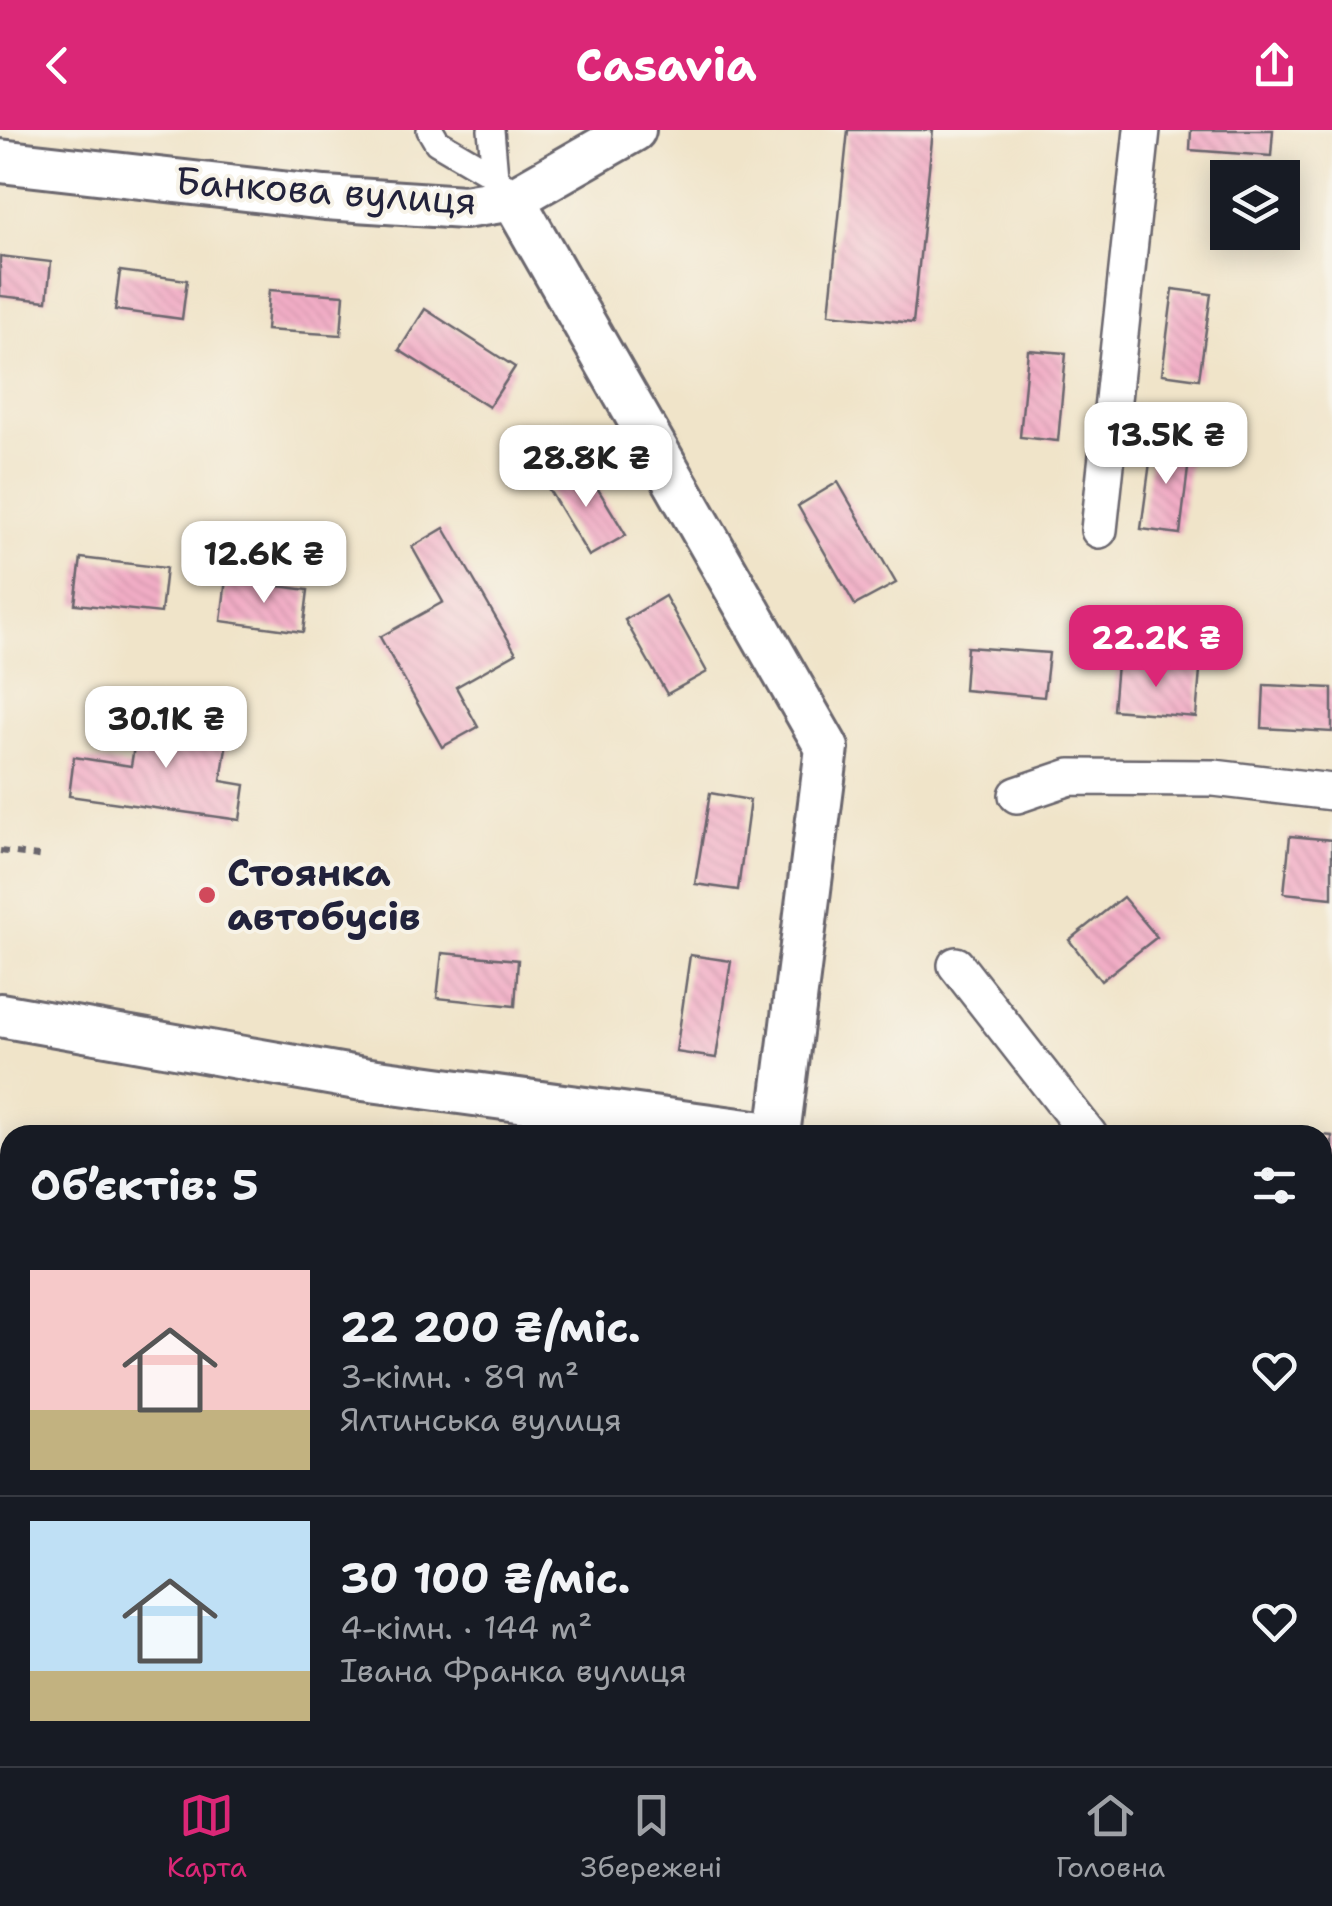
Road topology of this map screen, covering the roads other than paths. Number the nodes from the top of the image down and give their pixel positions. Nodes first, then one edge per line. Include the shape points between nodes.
1 (430, 130) edge
2 (490, 130) edge
3 (634, 130) edge
4 (1142, 130) edge
5 (0, 161) edge
6 (504, 188) junction
7 (1099, 530) dead end
8 (1332, 792) edge
9 (1017, 794) dead end
10 (956, 965) dead end
11 (0, 1014) edge
12 (703, 1125) edge
13 (779, 1125) edge
14 (1080, 1125) edge

1 - 6 street via 437,142
2 - 6 street
3 - 6 street, Банкова вулиця
4 - 7 street
5 - 6 street, Банкова вулиця via 464,207
6 - 13 street via 827,748
8 - 9 street via 1214,778 1070,777
10 - 14 street
11 - 12 street via 363,1080

